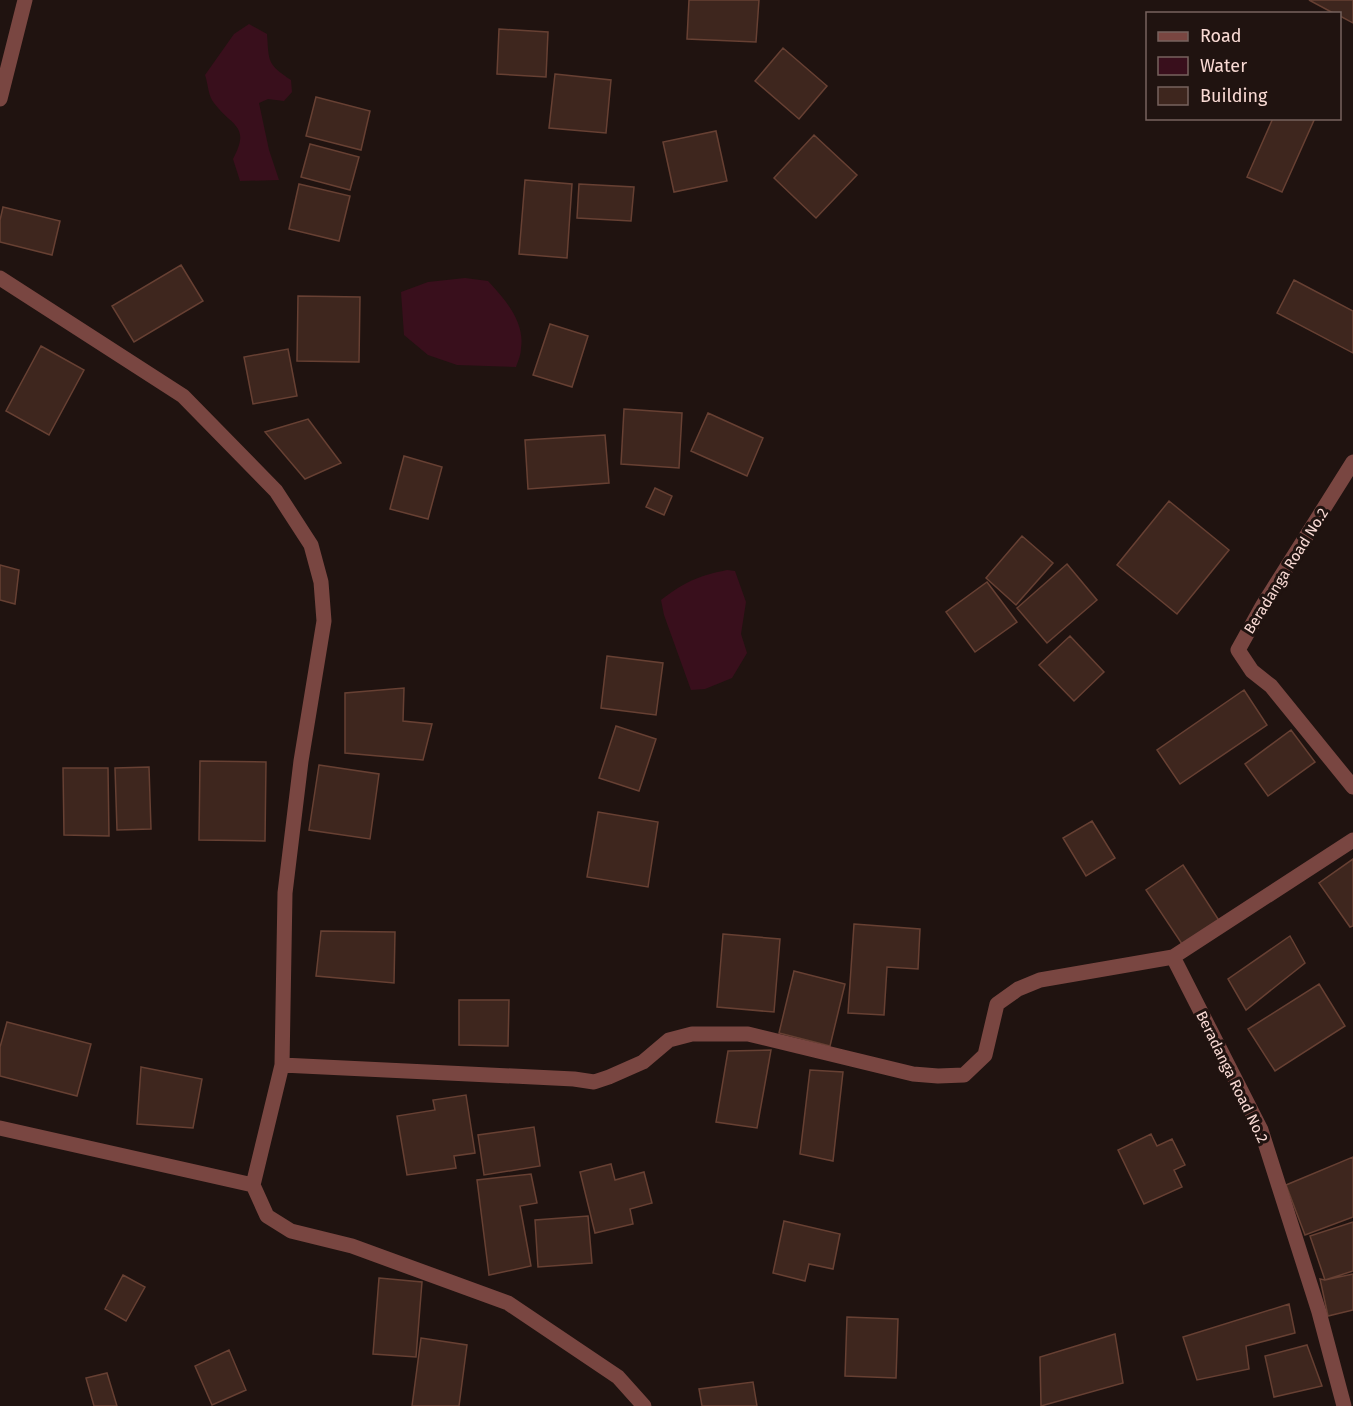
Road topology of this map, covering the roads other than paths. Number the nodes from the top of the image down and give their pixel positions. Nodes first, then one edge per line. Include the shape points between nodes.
1 (25, 0) edge
2 (0, 99) edge
3 (0, 278) edge
4 (1353, 462) edge
5 (1353, 787) edge
6 (1353, 840) edge
7 (1173, 957) junction
8 (282, 1065) junction
9 (0, 1128) edge
10 (254, 1185) junction
11 (644, 1406) edge
12 (1344, 1406) edge

1 - 2 street
3 - 8 street via 183,396 276,491 311,545 321,582 324,621 285,893
4 - 5 street, Beradanga Road No.2 via 1238,650
6 - 7 street
7 - 8 street via 1040,980 1018,989 997,1004 985,1055 964,1075 913,1074 748,1034 693,1034 669,1040 643,1062 594,1082
7 - 12 street, Beradanga Road No.2 via 1261,1130
8 - 10 street
9 - 10 street
10 - 11 street via 267,1216 291,1231 352,1246 508,1303 618,1377

